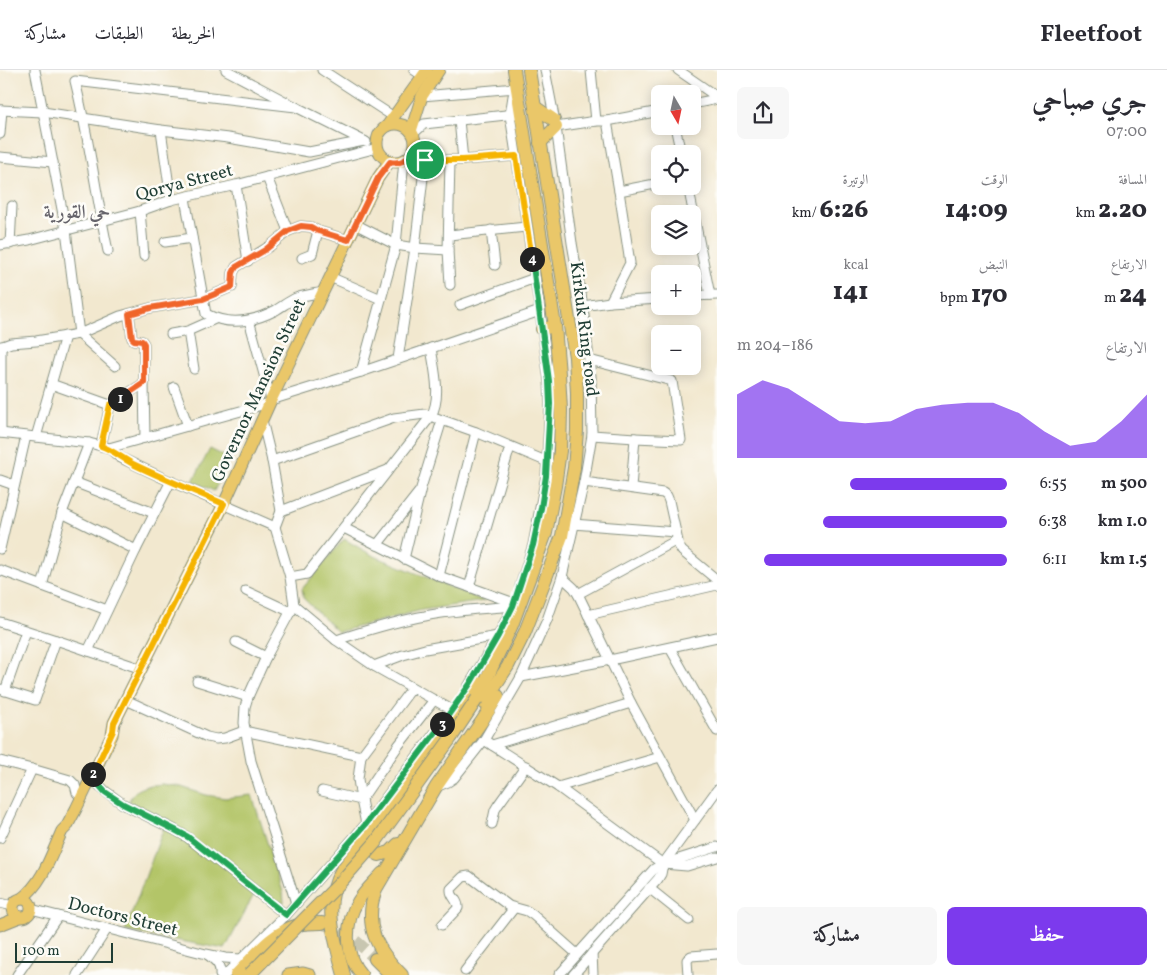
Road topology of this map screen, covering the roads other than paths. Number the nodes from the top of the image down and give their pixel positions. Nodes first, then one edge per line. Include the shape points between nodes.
1 (35, 70) edge
2 (226, 70) edge
3 (322, 70) edge
4 (439, 70) edge
5 (514, 70) edge
6 (529, 70) edge
7 (545, 70) edge
8 (591, 70) edge
9 (678, 70) edge
10 (422, 72) edge
11 (517, 88) junction
12 (422, 96) junction
13 (717, 98) edge
14 (701, 102) edge
15 (296, 107) junction
16 (534, 107) junction
17 (1, 110) edge
18 (43, 112) junction
19 (651, 113) edge
20 (515, 114) junction
21 (84, 118) junction
22 (459, 120) junction
23 (391, 121) junction
24 (596, 121) junction
25 (607, 121) junction
26 (555, 124) junction
27 (161, 130) junction
28 (412, 133) junction
29 (0, 134) edge
30 (364, 141) junction
31 (540, 143) junction
32 (309, 152) junction
33 (383, 156) junction
34 (516, 156) junction
35 (0, 157) edge
36 (408, 158) junction
37 (425, 160) junction
38 (450, 160) junction
39 (463, 160) junction
40 (53, 162) junction
41 (307, 166) junction
42 (268, 177) junction
43 (236, 185) junction
44 (651, 185) edge
45 (619, 191) junction
46 (690, 195) edge
47 (185, 198) junction
48 (171, 200) junction
49 (12, 206) dead end
50 (140, 211) junction
51 (102, 221) junction
52 (355, 224) junction
53 (526, 226) junction
54 (66, 230) junction
55 (491, 230) junction
56 (288, 231) junction
57 (318, 231) junction
58 (449, 235) junction
59 (192, 238) junction
60 (348, 240) junction
61 (166, 242) dead end
62 (5, 245) edge
63 (396, 245) junction
64 (415, 248) junction
65 (536, 249) junction
66 (448, 250) junction
67 (108, 251) dead end
68 (144, 256) dead end
69 (302, 258) dead end
70 (248, 260) junction
71 (495, 265) dead end
72 (330, 277) junction
73 (535, 278) junction
74 (450, 285) dead end
75 (322, 292) junction
76 (714, 295) edge
77 (701, 296) edge
78 (203, 299) junction
79 (381, 299) junction
80 (651, 300) edge
81 (610, 302) junction
82 (460, 305) dead end
83 (583, 306) junction
84 (540, 311) junction
85 (129, 314) junction
86 (215, 319) junction
87 (249, 320) junction
88 (548, 328) junction
89 (188, 331) junction
90 (78, 334) junction
91 (171, 334) dead end
92 (65, 336) junction
93 (1, 346) edge
94 (431, 348) junction
95 (398, 360) junction
96 (589, 360) junction
97 (116, 366) dead end
98 (194, 369) dead end
99 (361, 372) junction
100 (144, 383) junction
101 (51, 384) junction
102 (174, 387) dead end
103 (270, 401) junction
104 (110, 405) junction
105 (431, 416) junction
106 (262, 420) junction
107 (442, 420) junction
108 (188, 426) junction
109 (476, 432) junction
110 (1, 433) edge
111 (592, 435) junction
112 (26, 436) junction
113 (36, 437) junction
114 (145, 438) junction
115 (636, 438) junction
116 (89, 443) junction
117 (105, 447) junction
118 (510, 447) junction
119 (560, 451) junction
120 (576, 452) junction
121 (272, 461) junction
122 (548, 462) junction
123 (390, 470) junction
124 (0, 480) edge
125 (171, 481) junction
126 (74, 482) junction
127 (584, 482) junction
128 (14, 485) junction
129 (422, 488) junction
130 (631, 488) junction
131 (224, 504) junction
132 (546, 508) junction
133 (281, 511) junction
134 (62, 513) junction
135 (154, 513) junction
136 (573, 524) junction
137 (275, 527) junction
138 (344, 528) junction
139 (676, 536) junction
140 (377, 545) junction
141 (0, 549) edge
142 (136, 550) junction
143 (404, 560) junction
144 (0, 570) edge
145 (439, 576) junction
146 (290, 577) junction
147 (562, 577) junction
148 (717, 580) edge
149 (717, 585) edge
150 (42, 586) junction
151 (468, 587) junction
152 (246, 591) dead end
153 (578, 594) junction
154 (514, 605) junction
155 (293, 608) junction
156 (107, 610) junction
157 (588, 615) junction
158 (0, 622) edge
159 (512, 625) junction
160 (26, 631) junction
161 (525, 632) junction
162 (498, 636) junction
163 (717, 637) edge
164 (56, 640) junction
165 (336, 640) junction
166 (236, 642) dead end
167 (670, 648) junction
168 (88, 651) junction
169 (266, 658) junction
170 (610, 660) junction
171 (374, 666) junction
172 (142, 669) junction
173 (521, 677) junction
174 (197, 681) dead end
175 (412, 688) junction
176 (2, 690) edge
177 (248, 697) junction
178 (126, 700) junction
179 (434, 700) junction
180 (480, 701) junction
181 (631, 703) junction
182 (452, 710) junction
183 (114, 723) junction
184 (244, 731) junction
185 (717, 731) edge
186 (488, 742) junction
187 (361, 756) junction
188 (660, 757) junction
189 (0, 761) edge
190 (526, 766) junction
191 (32, 769) junction
192 (92, 777) junction
193 (436, 787) junction
194 (558, 787) junction
195 (717, 790) edge
196 (322, 791) dead end
197 (77, 793) junction
198 (361, 800) junction
199 (388, 804) junction
200 (695, 820) junction
201 (379, 823) junction
202 (415, 823) junction
203 (3, 824) edge
204 (366, 824) junction
205 (492, 824) dead end
206 (62, 831) junction
207 (0, 838) edge
208 (717, 847) edge
209 (717, 857) edge
210 (392, 862) junction
211 (663, 864) junction
212 (38, 882) junction
213 (650, 888) junction
214 (296, 903) junction
215 (0, 904) edge
216 (17, 908) junction
217 (31, 908) junction
218 (514, 908) junction
219 (286, 915) junction
220 (58, 916) junction
221 (0, 920) edge
222 (689, 920) dead end
223 (322, 923) tunnel mouth
224 (0, 925) edge
225 (442, 925) dead end
226 (107, 929) junction
227 (592, 953) junction
228 (206, 954) junction
229 (577, 954) junction
230 (717, 954) edge
231 (241, 959) junction
232 (375, 959) tunnel mouth
233 (466, 971) dead end
234 (17, 975) edge
235 (77, 975) edge
236 (220, 975) edge
237 (225, 975) edge
238 (236, 975) edge
239 (249, 975) edge
240 (261, 975) edge
241 (288, 975) edge
242 (310, 975) edge
243 (344, 975) edge
244 (362, 975) edge
245 (391, 975) edge
246 (402, 975) edge
247 (559, 975) edge
248 (573, 975) edge
249 (593, 975) edge
250 (688, 975) edge

1 - 18 street
2 - 15 street
3 - 23 street
4 - 12 main road
5 - 11 highway, Kirkuk Ring road
6 - 16 highway, Kirkuk Ring road
7 - 26 street
8 - 24 street
9 - 13 street
10 - 23 main road
11 - 12 street
11 - 20 highway, Kirkuk Ring road
12 - 28 main road
13 - 14 street
15 - 21 street via 75,81
15 - 30 street
16 - 26 highway
16 - 31 highway, Kirkuk Ring road
17 - 18 street
17 - 29 street
18 - 21 street
18 - 40 street
19 - 25 street
20 - 22 street
20 - 34 street
20 - 65 highway, Kirkuk Ring road
21 - 27 street
21 - 51 street
22 - 28 street via 424,124
22 - 39 street
23 - 28 main road
23 - 33 main road via 376,141
24 - 25 street
24 - 26 street
25 - 45 street
26 - 31 highway
26 - 83 street
27 - 32 street
27 - 48 street
28 - 36 main road via 415,144
30 - 32 street
30 - 33 street
31 - 120 highway, Kirkuk Ring road via 575,357
32 - 41 street
33 - 36 main road via 394,163
33 - 41 street, Qorya Street
33 - 52 main road, Governor Mansion Street via 378,178
34 - 39 street
34 - 53 street
35 - 40 street
36 - 37 street
36 - 63 street
37 - 38 street
37 - 64 street
38 - 39 street
38 - 58 street
40 - 54 street
41 - 42 street, Qorya Street
42 - 43 street, Qorya Street
42 - 56 street
43 - 47 street, Qorya Street
43 - 70 street
44 - 45 street
45 - 81 street via 630,263
46 - 76 street
47 - 48 street, Qorya Street
47 - 59 street
48 - 50 street, Qorya Street
49 - 62 street
50 - 51 street, Qorya Street
50 - 68 street
51 - 54 street, Qorya Street
51 - 67 street
52 - 60 main road, Governor Mansion Street
52 - 63 street
53 - 55 street
53 - 65 street
54 - 62 street, Qorya Street
54 - 90 street
55 - 58 street
55 - 71 street
56 - 57 street via 301,226
56 - 70 street
57 - 60 street
57 - 69 street via 312,254
58 - 66 street
59 - 61 street
59 - 78 street
60 - 72 main road, Governor Mansion Street
63 - 64 street
63 - 79 street
64 - 66 street
64 - 95 street
65 - 73 street
65 - 88 highway, Kirkuk Ring road
66 - 74 street
70 - 78 street via 234,270 232,287
72 - 75 main road, Governor Mansion Street
72 - 79 street
73 - 82 street
73 - 84 street
75 - 87 street via 297,298
75 - 103 main road, Governor Mansion Street
76 - 77 street
78 - 85 street
78 - 86 street via 206,314
79 - 99 street
80 - 81 street
81 - 83 street
83 - 96 street
84 - 88 street
84 - 94 street
85 - 90 street
85 - 100 street via 132,338 144,344
86 - 87 street
86 - 89 street
87 - 103 street
88 - 119 highway, Kirkuk Ring road via 560,390
88 - 122 street
89 - 91 street
89 - 98 street
90 - 92 street
90 - 97 street
92 - 93 street
92 - 101 street
93 - 110 street
94 - 95 street
94 - 105 street via 437,398
95 - 99 street
96 - 111 street
96 - 115 street via 672,381 682,440
99 - 103 street
100 - 104 street
100 - 114 street
101 - 104 street
101 - 113 street
102 - 108 street
103 - 106 main road, Governor Mansion Street
103 - 108 street
104 - 117 street
105 - 107 street
105 - 121 street via 394,418
105 - 123 street
106 - 121 street
106 - 131 main road, Governor Mansion Street
107 - 109 street
107 - 129 street
108 - 114 street
109 - 118 street
109 - 145 street
110 - 112 street
111 - 115 street
111 - 127 street
112 - 113 street
112 - 128 street
113 - 116 street
114 - 117 street
115 - 130 street
116 - 117 street
116 - 126 street
117 - 125 street via 130,463
118 - 122 street
118 - 151 street
119 - 120 highway
119 - 132 highway, Kirkuk Ring road
120 - 161 highway, Kirkuk Ring road via 562,536
121 - 133 street
122 - 132 street
123 - 133 street
123 - 138 street
124 - 128 street
125 - 131 street
125 - 135 street
126 - 134 street
126 - 135 street
127 - 130 street
127 - 136 street
128 - 141 street
129 - 140 street
129 - 143 street
130 - 139 street via 667,496
131 - 137 street
131 - 172 main road, Governor Mansion Street
132 - 154 street
132 - 159 highway, Kirkuk Ring road via 546,533
133 - 137 street
134 - 142 street
134 - 150 street
135 - 142 street
136 - 139 street
136 - 147 street
137 - 146 street
138 - 140 street
138 - 146 street via 307,574
139 - 148 street via 682,551
139 - 153 street
140 - 143 street
142 - 156 street
143 - 145 street
144 - 150 street
145 - 151 street
146 - 155 street
147 - 153 street
147 - 173 street
149 - 157 street
150 - 156 street
151 - 154 street
152 - 155 street
153 - 157 street
154 - 162 street
154 - 165 street via 425,616
155 - 165 street
155 - 169 street
156 - 168 street
157 - 170 street
158 - 160 street
159 - 180 highway, Kirkuk Ring road
159 - 199 highway via 454,718
160 - 164 street
160 - 176 street
161 - 180 highway, Kirkuk Ring road via 508,666
161 - 193 highway via 523,648 507,680
162 - 171 street via 425,649
162 - 182 street
163 - 167 street
164 - 168 street
164 - 176 street via 35,700
165 - 171 street
166 - 169 street
167 - 170 street
167 - 185 street
168 - 172 street
169 - 177 street
170 - 173 street
170 - 181 street
171 - 175 street
172 - 178 main road, Governor Mansion Street
173 - 186 street
174 - 177 street
175 - 179 street
175 - 187 street
177 - 184 street
178 - 183 main road, Governor Mansion Street
178 - 184 street via 207,738 220,739
179 - 182 street
179 - 198 street
180 - 239 highway, Kirkuk Ring road, bridge via 375,844
180 - 240 highway, Kirkuk Ring road via 428,784 367,866
181 - 186 street
181 - 188 street
182 - 199 street
183 - 192 main road, Governor Mansion Street
183 - 197 main road, Governor Mansion Street via 108,729
184 - 187 street
184 - 214 street
186 - 190 street
186 - 193 street via 454,778
187 - 198 street via 358,778
188 - 194 street
188 - 200 street
189 - 191 street
190 - 194 street
190 - 205 street via 495,810
191 - 197 street via 70,780
191 - 203 street
192 - 206 main road, Governor Mansion Street
192 - 219 street via 105,792 123,804 188,837
193 - 202 highway
194 - 211 street
195 - 200 street
196 - 198 street
197 - 206 main road, Governor Mansion Street
198 - 204 street
199 - 201 highway
199 - 204 street
200 - 211 street
201 - 202 highway via 372,844 380,855 393,850
201 - 243 highway via 341,871 333,887 332,923
202 - 210 highway
203 - 207 street
204 - 214 street
206 - 212 main road, Governor Mansion Street
208 - 211 street
209 - 211 street via 686,866
210 - 244 main road via 363,893 351,918 350,954
210 - 246 highway via 376,889 370,916 379,949
211 - 213 street via 661,874
211 - 229 street via 652,871
212 - 216 main road, Governor Mansion Street
212 - 217 main road, Governor Mansion Street
213 - 222 street
213 - 227 street
214 - 219 street
215 - 216 street
216 - 217 main road via 28,900
216 - 221 main road, Governor Mansion Street
216 - 224 main road, Governor Mansion Street
217 - 220 street, Doctors Street
218 - 225 street via 466,875 451,889 458,908
218 - 229 street via 533,915
218 - 233 street
219 - 231 street
220 - 226 street, Doctors Street
220 - 234 street
223 - 238 highway via 298,924 283,931
226 - 228 street, Doctors Street
226 - 235 street
227 - 248 street
227 - 249 street
228 - 231 street, Doctors Street
228 - 236 street via 216,961
229 - 247 street
230 - 250 street via 691,956 687,960
231 - 237 street
232 - 245 highway
241 - 242 main road

